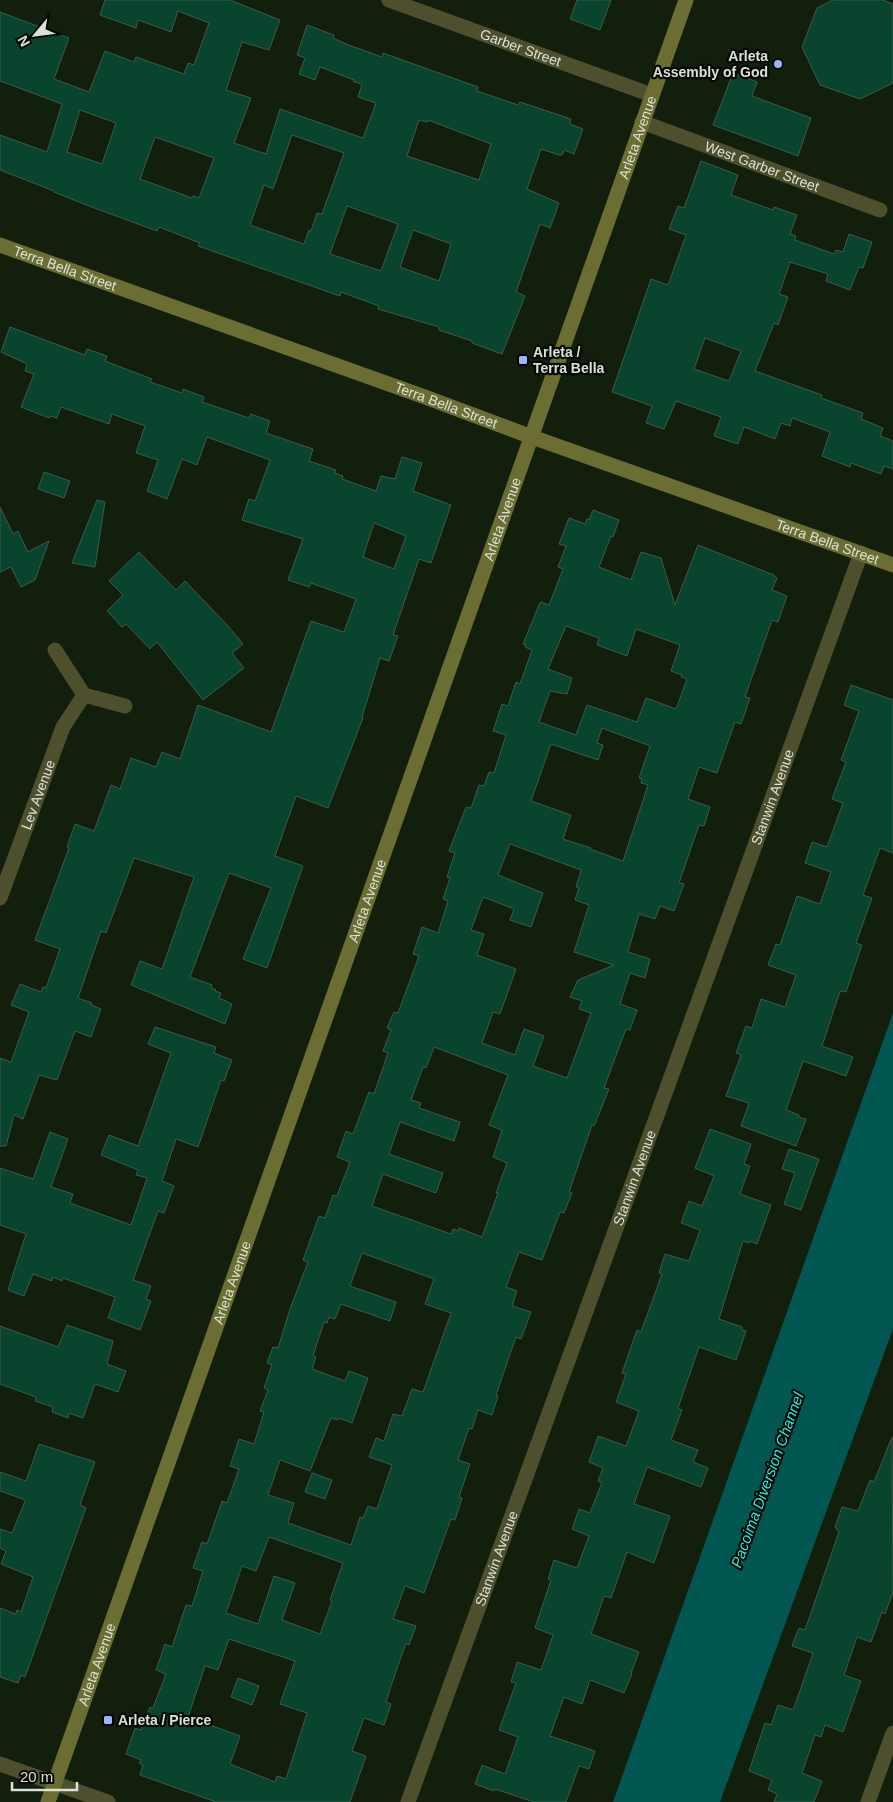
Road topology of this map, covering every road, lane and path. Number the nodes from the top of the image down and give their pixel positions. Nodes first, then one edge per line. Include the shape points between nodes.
1 (389, 0) edge
2 (686, 0) edge
3 (652, 95) junction
4 (642, 122) junction
5 (880, 210) dead end
6 (0, 244) edge
7 (532, 437) junction
8 (861, 553) junction
9 (893, 565) edge
10 (55, 650) dead end
11 (84, 695) junction
12 (125, 706) dead end
13 (0, 898) edge
14 (893, 1733) edge
15 (0, 1764) edge
16 (54, 1784) junction
17 (48, 1802) edge
18 (108, 1802) edge
19 (408, 1802) edge
20 (868, 1802) edge

1 - 3 street, Garber Street
2 - 3 main road, Arleta Avenue
3 - 4 main road, Arleta Avenue
4 - 5 street, West Garber Street
4 - 7 main road, Arleta Avenue
6 - 7 main road, Terra Bella Street
7 - 8 main road, Terra Bella Street
7 - 16 main road, Arleta Avenue
8 - 9 main road, Terra Bella Street
8 - 19 street, Stanwin Avenue
10 - 11 street
11 - 12 street
11 - 13 street, Lev Avenue via 62,727
14 - 20 street
15 - 16 street
16 - 17 main road, Arleta Avenue
16 - 18 street

